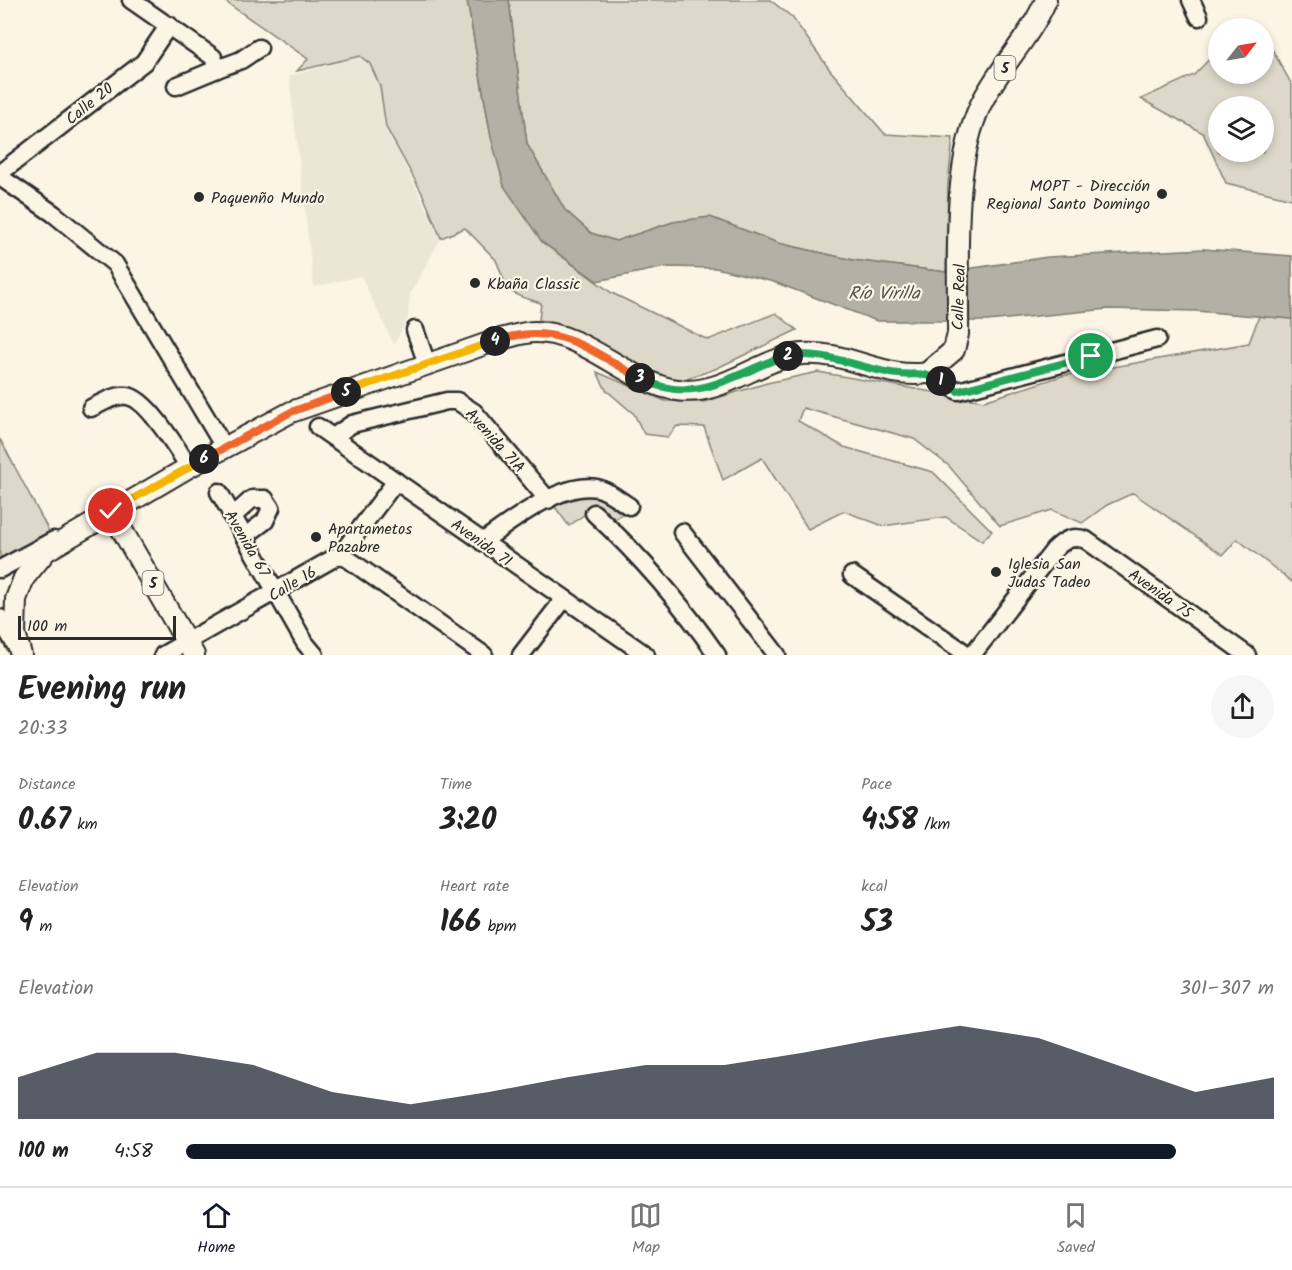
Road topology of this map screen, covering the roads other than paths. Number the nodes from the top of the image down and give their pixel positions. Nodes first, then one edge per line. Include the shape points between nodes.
1 (131, 0) edge
2 (1046, 0) edge
3 (1191, 0) edge
4 (1199, 17) dead end
5 (169, 25) junction
6 (259, 48) dead end
7 (217, 69) junction
8 (176, 86) dead end
9 (0, 175) edge
10 (415, 330) dead end
11 (1157, 339) dead end
12 (427, 364) junction
13 (927, 373) junction
14 (91, 408) dead end
15 (318, 427) dead end
16 (333, 437) junction
17 (224, 447) junction
18 (189, 467) junction
19 (396, 481) junction
20 (219, 492) dead end
21 (548, 500) junction
22 (629, 506) dead end
23 (111, 511) junction
24 (594, 513) dead end
25 (232, 517) junction
26 (682, 532) dead end
27 (244, 537) junction
28 (482, 542) junction
29 (341, 554) junction
30 (0, 568) edge
31 (852, 575) dead end
32 (276, 593) junction
33 (564, 599) junction
34 (0, 618) edge
35 (191, 648) edge
36 (21, 655) edge
37 (163, 655) edge
38 (315, 655) edge
39 (484, 655) edge
40 (521, 655) edge
41 (646, 655) edge
42 (717, 655) edge
43 (777, 655) edge
44 (970, 655) edge
45 (1247, 655) edge

1 - 5 street
2 - 13 main road, Calle Real / 5 via 981,105 970,138 963,176 958,334 954,350
3 - 4 street
5 - 7 street via 213,57
5 - 9 street, Calle 20 via 144,62
6 - 7 street
7 - 8 street
9 - 17 street via 115,264
10 - 12 street
11 - 13 street via 958,391
12 - 13 main road via 500,339 535,332 559,336 660,388 681,391 717,385 783,357 805,354 891,373
12 - 17 main road via 291,412
14 - 18 street via 122,396 133,398 152,415
15 - 16 street, Avenida 71
16 - 19 street, Avenida 71
16 - 21 street, Avenida 71A via 359,422 457,402 474,412
17 - 18 main road
18 - 23 main road
19 - 28 street, Avenida 71
19 - 29 street, Calle 16
20 - 25 street, Avenida 67
21 - 22 street via 576,489 595,488
21 - 28 street
23 - 30 street
23 - 35 main road, 5
23 - 36 main road via 46,551 30,568 14,610
24 - 42 street via 644,562
25 - 27 street, Avenida 67
25 - 27 street via 252,499 269,503 269,516
26 - 43 street
27 - 32 street, Avenida 67
28 - 33 street, Avenida 71
29 - 32 street, Calle 16
29 - 39 street
31 - 44 street
32 - 35 street, Calle 16
32 - 38 street, Avenida 67
33 - 40 street
33 - 41 street, Avenida 71
34 - 36 street
35 - 37 street, Calle 16
44 - 45 street, Avenida 75 via 1054,550 1073,538 1086,540

